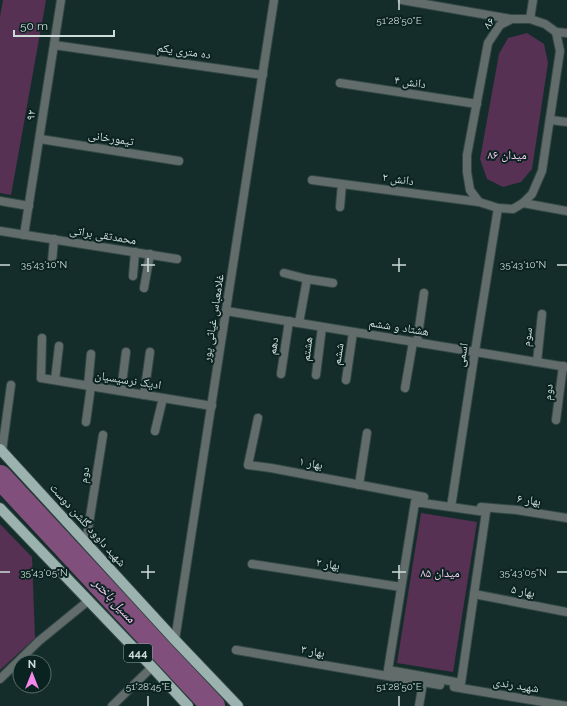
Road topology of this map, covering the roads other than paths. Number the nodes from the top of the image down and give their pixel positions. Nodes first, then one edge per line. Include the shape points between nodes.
1 (61, 0) edge
2 (274, 0) edge
3 (405, 0) edge
4 (533, 0) edge
5 (530, 19) junction
6 (512, 20) junction
7 (556, 32) junction
8 (567, 33) edge
9 (54, 44) junction
10 (263, 75) junction
11 (340, 83) dead end
12 (477, 104) junction
13 (550, 120) junction
14 (567, 122) edge
15 (40, 139) junction
16 (179, 161) dead end
17 (312, 180) dead end
18 (342, 184) junction
19 (0, 201) edge
20 (479, 202) junction
21 (524, 203) junction
22 (29, 206) junction
23 (340, 207) dead end
24 (498, 208) junction
25 (567, 211) edge
26 (0, 231) edge
27 (24, 234) junction
28 (54, 239) junction
29 (135, 252) junction
30 (150, 254) junction
31 (177, 259) dead end
32 (52, 262) dead end
33 (284, 273) dead end
34 (133, 276) dead end
35 (307, 279) junction
36 (333, 283) dead end
37 (144, 288) dead end
38 (424, 293) dead end
39 (226, 311) junction
40 (542, 314) dead end
41 (289, 321) junction
42 (299, 323) junction
43 (322, 327) junction
44 (354, 332) junction
45 (42, 338) dead end
46 (415, 342) junction
47 (59, 346) dead end
48 (126, 352) dead end
49 (150, 352) dead end
50 (475, 352) junction
51 (91, 354) dead end
52 (537, 362) junction
53 (565, 366) edge
54 (281, 374) dead end
55 (316, 374) dead end
56 (54, 380) junction
57 (346, 380) dead end
58 (11, 385) dead end
59 (89, 386) junction
60 (405, 388) dead end
61 (121, 391) junction
62 (144, 395) junction
63 (163, 398) junction
64 (212, 406) junction
65 (258, 418) dead end
66 (556, 420) dead end
67 (86, 422) dead end
68 (155, 431) dead end
69 (367, 433) dead end
70 (103, 435) dead end
71 (1, 450) edge
72 (359, 485) junction
73 (451, 504) junction
74 (0, 508) edge
75 (567, 518) edge
76 (86, 542) junction
77 (252, 564) dead end
78 (401, 587) junction
79 (474, 594) junction
80 (88, 601) junction
81 (567, 612) edge
82 (175, 640) junction
83 (236, 650) dead end
84 (152, 667) junction
85 (0, 679) edge
86 (424, 679) junction
87 (542, 704) edge
88 (112, 706) edge
89 (188, 706) edge
90 (238, 706) edge
91 (419, 706) edge
92 (567, 706) edge

1 - 9 street, ۹۲
2 - 10 street, غلامعباس غیاثی پور
3 - 6 street
4 - 5 street
5 - 6 street, ۸۶
5 - 7 street, ۸۶ via 545,24
6 - 12 street, ۸۶ via 500,25 488,43
7 - 8 street
7 - 13 street via 560,51
9 - 10 street, ده متری یکم
9 - 15 street, ۹۲
10 - 39 street, غلامعباس غیاثی پور
11 - 12 street, دانش ۴
12 - 20 street, ۸۶ via 467,156 467,172 470,190
13 - 14 street
13 - 21 street via 542,171 532,194
15 - 16 street, تیمورخانی
15 - 22 street, ۹۲
17 - 18 street, دانش ۲
18 - 20 street, دانش ۲
18 - 23 street
19 - 22 street
20 - 24 street
21 - 24 street via 513,209
21 - 25 street
22 - 27 street, ۹۲
24 - 50 street, اسمی
26 - 27 street, محمدتقی براتی
27 - 28 street, محمدتقی براتی
28 - 29 street, محمدتقی براتی
28 - 32 street
29 - 30 street, محمدتقی براتی
29 - 34 street
30 - 31 street, محمدتقی براتی
30 - 37 street
33 - 35 street
35 - 36 street
35 - 42 street
38 - 46 street
39 - 41 street, هشتاد و ششم
39 - 64 street, غلامعباس غیاثی پور
40 - 52 street, سوم
41 - 42 street, هشتاد و ششم
41 - 54 street, دهم
42 - 43 street, هشتاد و ششم
43 - 44 street, هشتاد و ششم
43 - 55 street, هشتم
44 - 46 street, هشتاد و ششم
44 - 57 street, ششم
45 - 56 street, ادیک نرسیسیان via 41,378
46 - 50 street, هشتاد و ششم
46 - 60 street
47 - 56 street
48 - 61 street
49 - 62 street
50 - 52 street, هشتاد و ششم
50 - 73 street, اسمی
51 - 59 street
52 - 53 street, هشتاد و ششم
53 - 66 street, دوم
56 - 59 street, ادیک نرسیسیان
58 - 71 street
59 - 61 street, ادیک نرسیسیان
59 - 67 street
61 - 62 street, ادیک نرسیسیان
62 - 63 street, ادیک نرسیسیان
63 - 64 street, ادیک نرسیسیان
63 - 68 street
64 - 82 street, غلامعباس غیاثی پور
65 - 72 street, بهار ۱ via 248,465
69 - 72 street
70 - 76 street, دوم
71 - 76 main road, شهید داوود گلشن دوست
72 - 73 street, بهار ۱
73 - 75 street, بهار ۶
73 - 78 street via 415,502
73 - 79 street via 486,512
74 - 80 main road, 444
76 - 82 main road, شهید داوود گلشن دوست
77 - 78 street, بهار ۲
78 - 86 street via 388,670
79 - 81 street, بهار ۵
79 - 86 street via 461,683
80 - 84 main road, 444
80 - 85 street via 39,641
82 - 90 main road, شهید داوود گلشن دوست
83 - 86 street, بهار ۳ via 387,676
84 - 88 street
84 - 89 main road, 444
86 - 87 street, شهید رندی
86 - 91 street
87 - 92 street, شهید رندی

